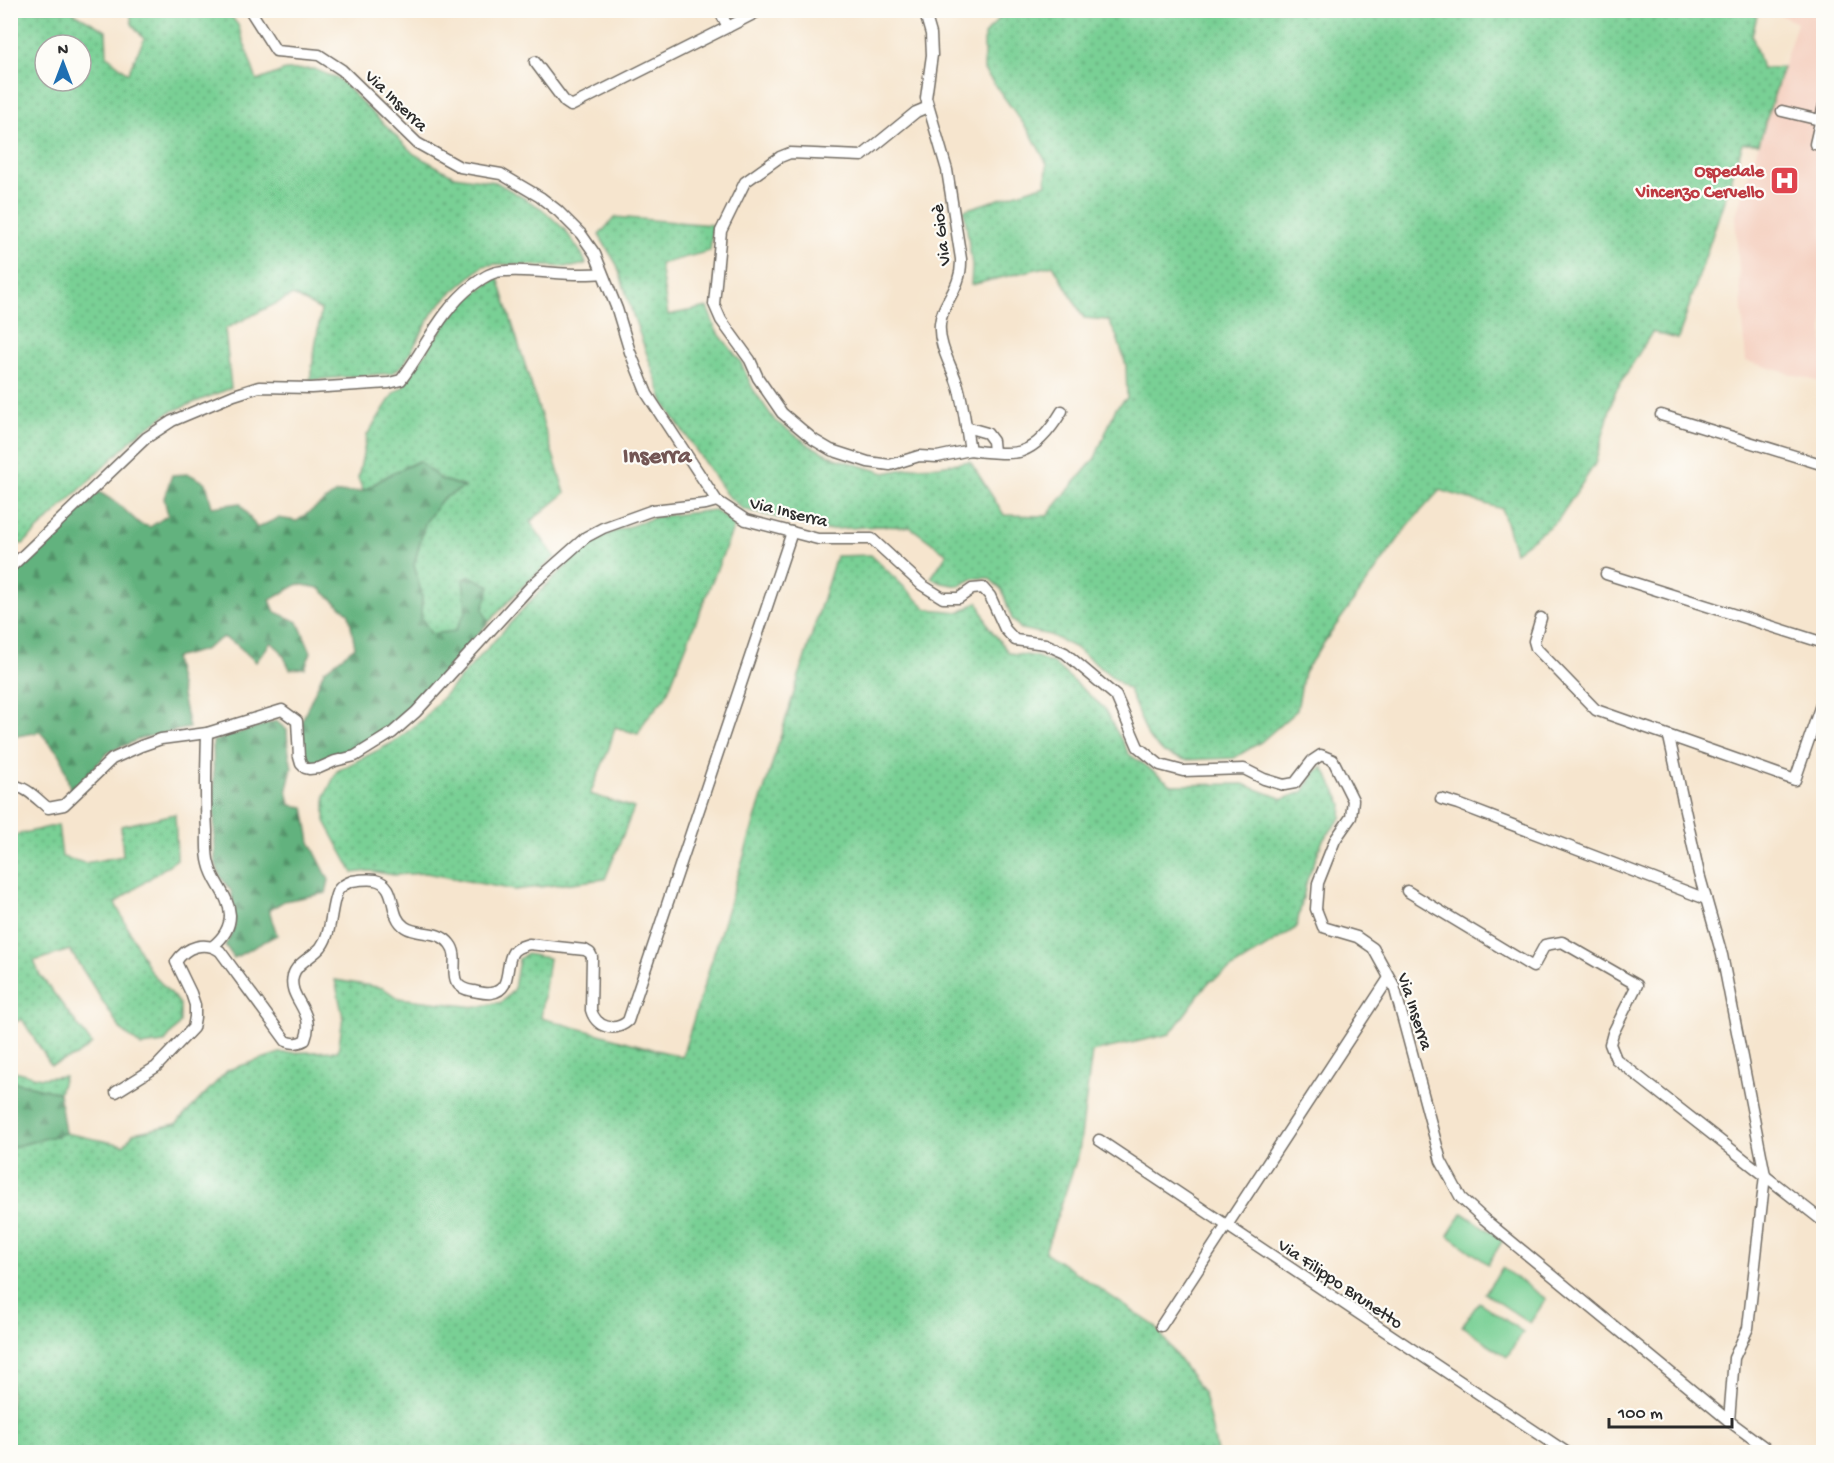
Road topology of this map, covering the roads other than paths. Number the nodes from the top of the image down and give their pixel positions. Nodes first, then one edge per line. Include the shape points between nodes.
1 (250, 10) edge
2 (719, 10) edge
3 (761, 10) edge
4 (924, 10) edge
5 (728, 27) junction
6 (535, 62) dead end
7 (1824, 105) edge
8 (928, 107) junction
9 (1782, 111) dead end
10 (1820, 120) junction
11 (1824, 146) edge
12 (602, 273) junction
13 (1062, 411) dead end
14 (1661, 415) dead end
15 (966, 427) junction
16 (970, 450) junction
17 (994, 452) junction
18 (1824, 465) edge
19 (717, 501) junction
20 (792, 532) junction
21 (10, 568) edge
22 (1606, 574) dead end
23 (1540, 618) dead end
24 (1824, 643) edge
25 (1824, 696) edge
26 (207, 733) junction
27 (1668, 737) junction
28 (10, 786) edge
29 (1441, 799) dead end
30 (1407, 891) dead end
31 (1706, 899) junction
32 (213, 946) junction
33 (1389, 978) junction
34 (116, 1092) dead end
35 (1099, 1140) dead end
36 (1765, 1175) junction
37 (1824, 1222) edge
38 (1227, 1226) junction
39 (1161, 1326) dead end
40 (1729, 1421) junction
41 (1566, 1452) edge
42 (1771, 1452) edge

1 - 12 street, Via Inserra via 276,51 319,55 342,70 417,143 460,167 501,174 540,197 581,234
2 - 5 street
3 - 5 street
4 - 8 street, Via Gioè via 932,55
5 - 6 street via 571,106
7 - 10 street
8 - 15 street, Via Gioè via 947,170 962,270 943,312 941,340 958,387
8 - 16 street via 916,112 862,156 790,153 745,182 721,231 714,304 782,413 831,450 890,465 919,456 937,458
9 - 10 street
10 - 11 street via 1815,144
12 - 19 street, Via Inserra via 647,394
12 - 21 street via 493,272 454,302 401,380 311,388 258,387 172,421 146,438
13 - 17 street via 1053,426 1028,448 1021,452
14 - 18 street
15 - 16 street, Via Gioè
15 - 17 street via 987,433
16 - 17 street
19 - 20 street, Via Inserra via 746,520
19 - 26 street via 653,510 586,537 532,585 416,712 355,756 320,768 305,768 299,757 297,721 282,710
20 - 32 street via 628,1021 622,1026 606,1027 594,1017 592,957 585,950 529,944 520,947 510,959 500,990 468,990 454,977 451,944 439,935 408,929 400,923 387,886 371,880 356,880 339,889 327,938 293,976 294,989 309,1025 305,1040 298,1043 286,1041
20 - 33 street, Via Inserra via 818,538 872,538 922,585 944,598 959,598 972,589 983,588 1015,640 1045,644 1065,653 1116,696 1138,747 1160,765 1184,771 1244,770 1284,785 1295,783 1321,755 1333,760 1353,800 1351,817 1335,840 1318,883 1316,909 1323,927 1357,937 1373,948
22 - 24 street
23 - 27 street via 1536,648 1596,710
25 - 27 street via 1795,780
26 - 28 street via 161,739 112,759 58,807 48,808 21,787
26 - 32 street via 208,863 227,900 230,916 223,938
27 - 31 street
29 - 31 street
30 - 36 street via 1533,967 1545,945 1562,942 1636,985 1610,1044 1616,1059
31 - 36 street via 1722,955
32 - 34 street via 195,946 176,962 195,1005 193,1028 156,1067
33 - 38 street
33 - 40 street, Via Inserra via 1441,1161 1461,1198
35 - 38 street, Via Filippo Brunetto
36 - 37 street
36 - 40 street via 1748,1328 1734,1358
38 - 39 street
38 - 41 street, Via Filippo Brunetto
40 - 42 street, Via Inserra

